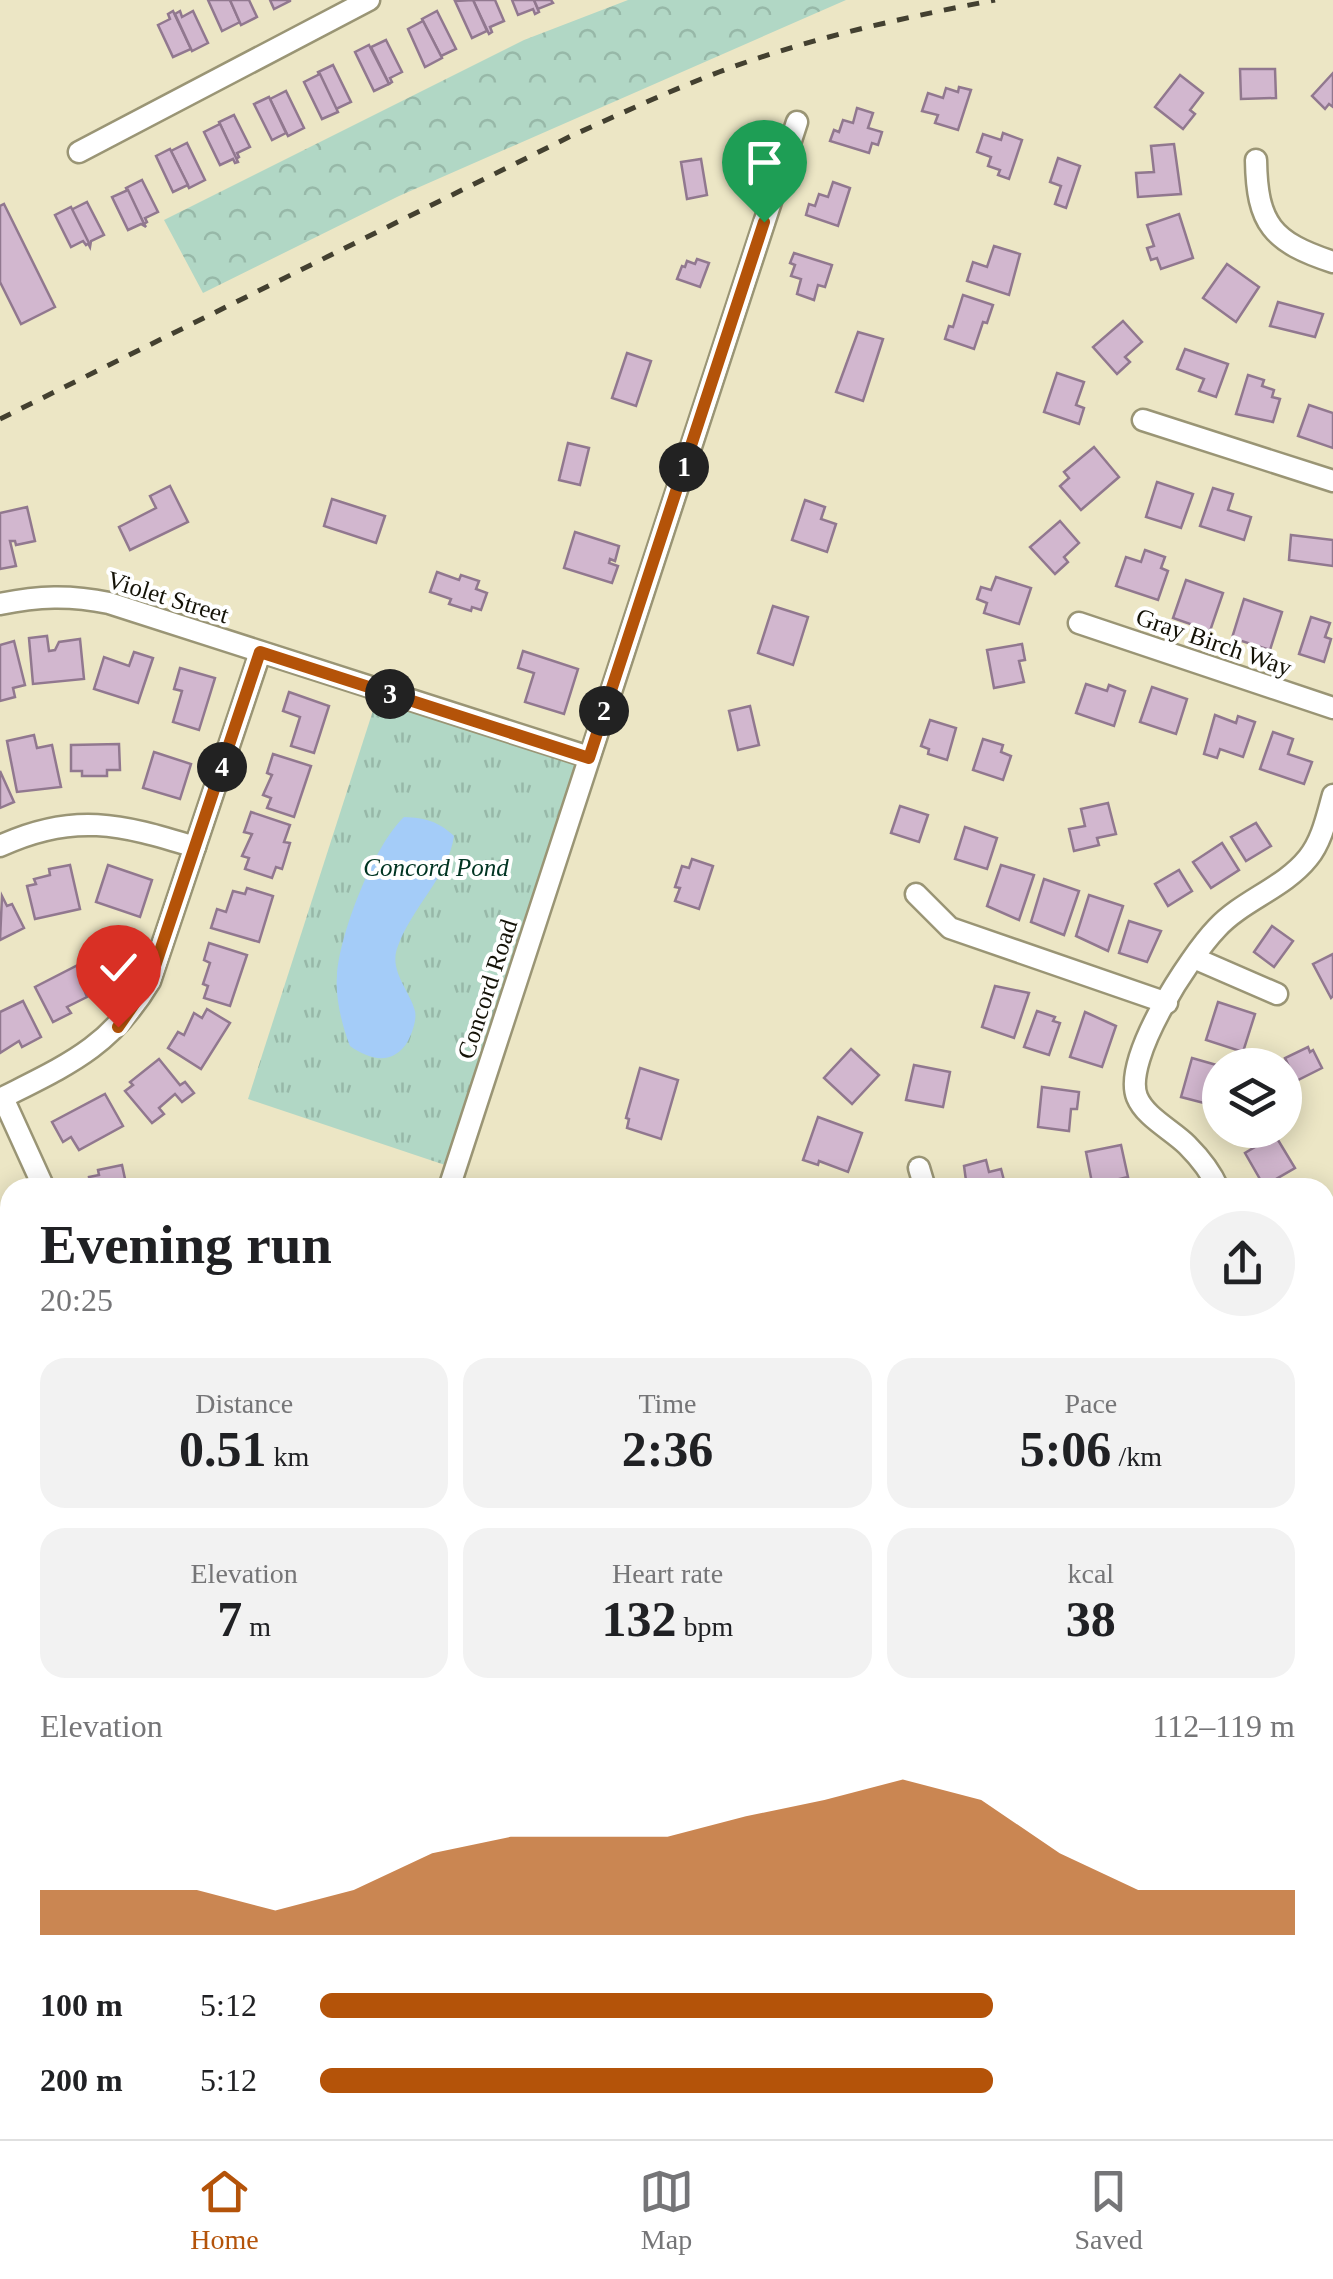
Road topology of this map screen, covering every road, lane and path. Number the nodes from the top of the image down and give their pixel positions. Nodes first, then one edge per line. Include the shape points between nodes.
1 (369, 0) edge
2 (797, 122) dead end
3 (79, 152) dead end
4 (1256, 160) dead end
5 (1333, 262) edge
6 (1143, 420) dead end
7 (1333, 481) edge
8 (0, 604) edge
9 (1079, 623) dead end
10 (260, 652) junction
11 (1333, 708) edge
12 (589, 758) junction
13 (1333, 794) edge
14 (0, 846) edge
15 (195, 846) junction
16 (916, 894) dead end
17 (1194, 958) junction
18 (1277, 994) dead end
19 (1167, 1003) junction
20 (1, 1098) edge
21 (39, 1178) edge
22 (452, 1178) edge
23 (1214, 1178) edge

1 - 3 street
2 - 12 street, Concord Road
4 - 5 street via 1256,194 1271,230
6 - 7 street
8 - 10 street, Violet Street via 70,595
9 - 11 street, Gray Birch Way
10 - 12 street, Violet Street
10 - 15 street
12 - 22 street, Concord Road
13 - 17 street via 1306,860 1218,927
14 - 15 street via 54,826 106,823
15 - 20 street via 150,981 128,1014 104,1042
16 - 19 street via 950,928
17 - 18 street
17 - 19 street
19 - 23 street via 1139,1057 1137,1096
20 - 21 street

